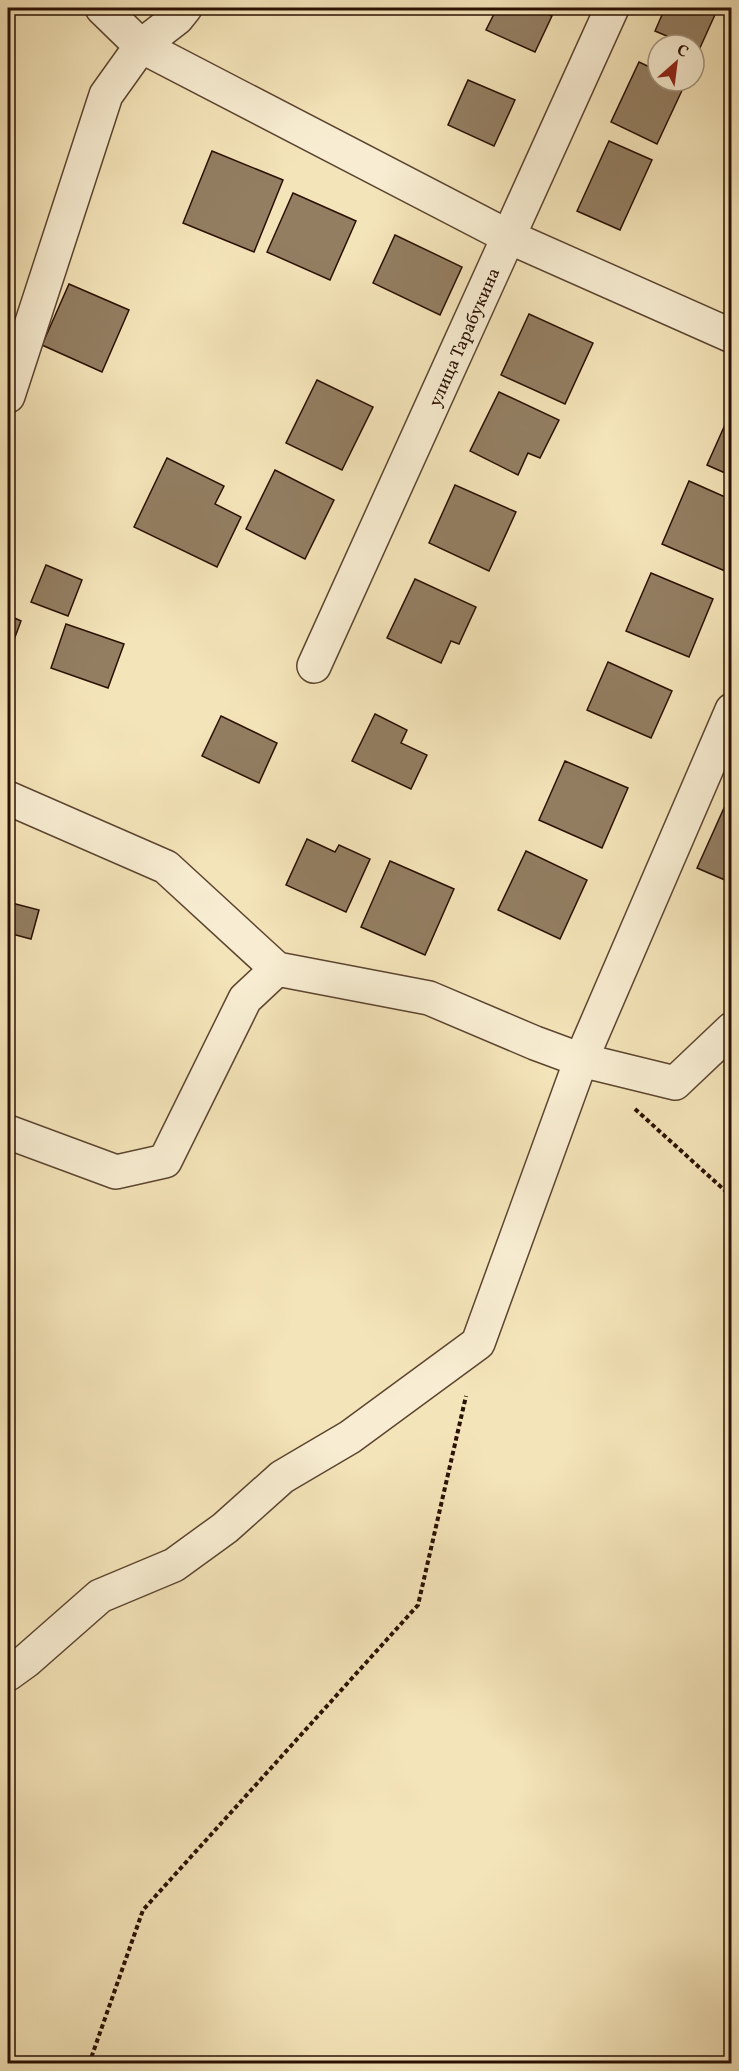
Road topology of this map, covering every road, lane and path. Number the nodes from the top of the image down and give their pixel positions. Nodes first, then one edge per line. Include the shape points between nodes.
1 (102, 8) edge
2 (185, 8) edge
3 (612, 8) edge
4 (141, 46) junction
5 (509, 237) junction
6 (732, 336) edge
7 (8, 396) edge
8 (314, 666) dead end
9 (732, 710) edge
10 (8, 798) edge
11 (277, 969) junction
12 (732, 1029) edge
13 (581, 1060) junction
14 (634, 1108) dead end
15 (8, 1132) edge
16 (732, 1197) edge
17 (478, 1343) junction
18 (8, 1674) edge
19 (89, 2064) edge

1 - 4 street
2 - 4 street
3 - 5 street, улица Тарабукина
4 - 5 street
4 - 7 street via 106,95
5 - 6 street
5 - 8 street, улица Тарабукина
9 - 13 street
10 - 11 street via 166,867
11 - 13 street via 429,998
11 - 15 street via 245,999 165,1161 116,1172
12 - 13 street via 675,1083
13 - 17 street
14 - 16 path
17 - 18 street via 350,1437 282,1477 225,1528 174,1564 100,1596
17 - 19 path via 418,1605 143,1910

